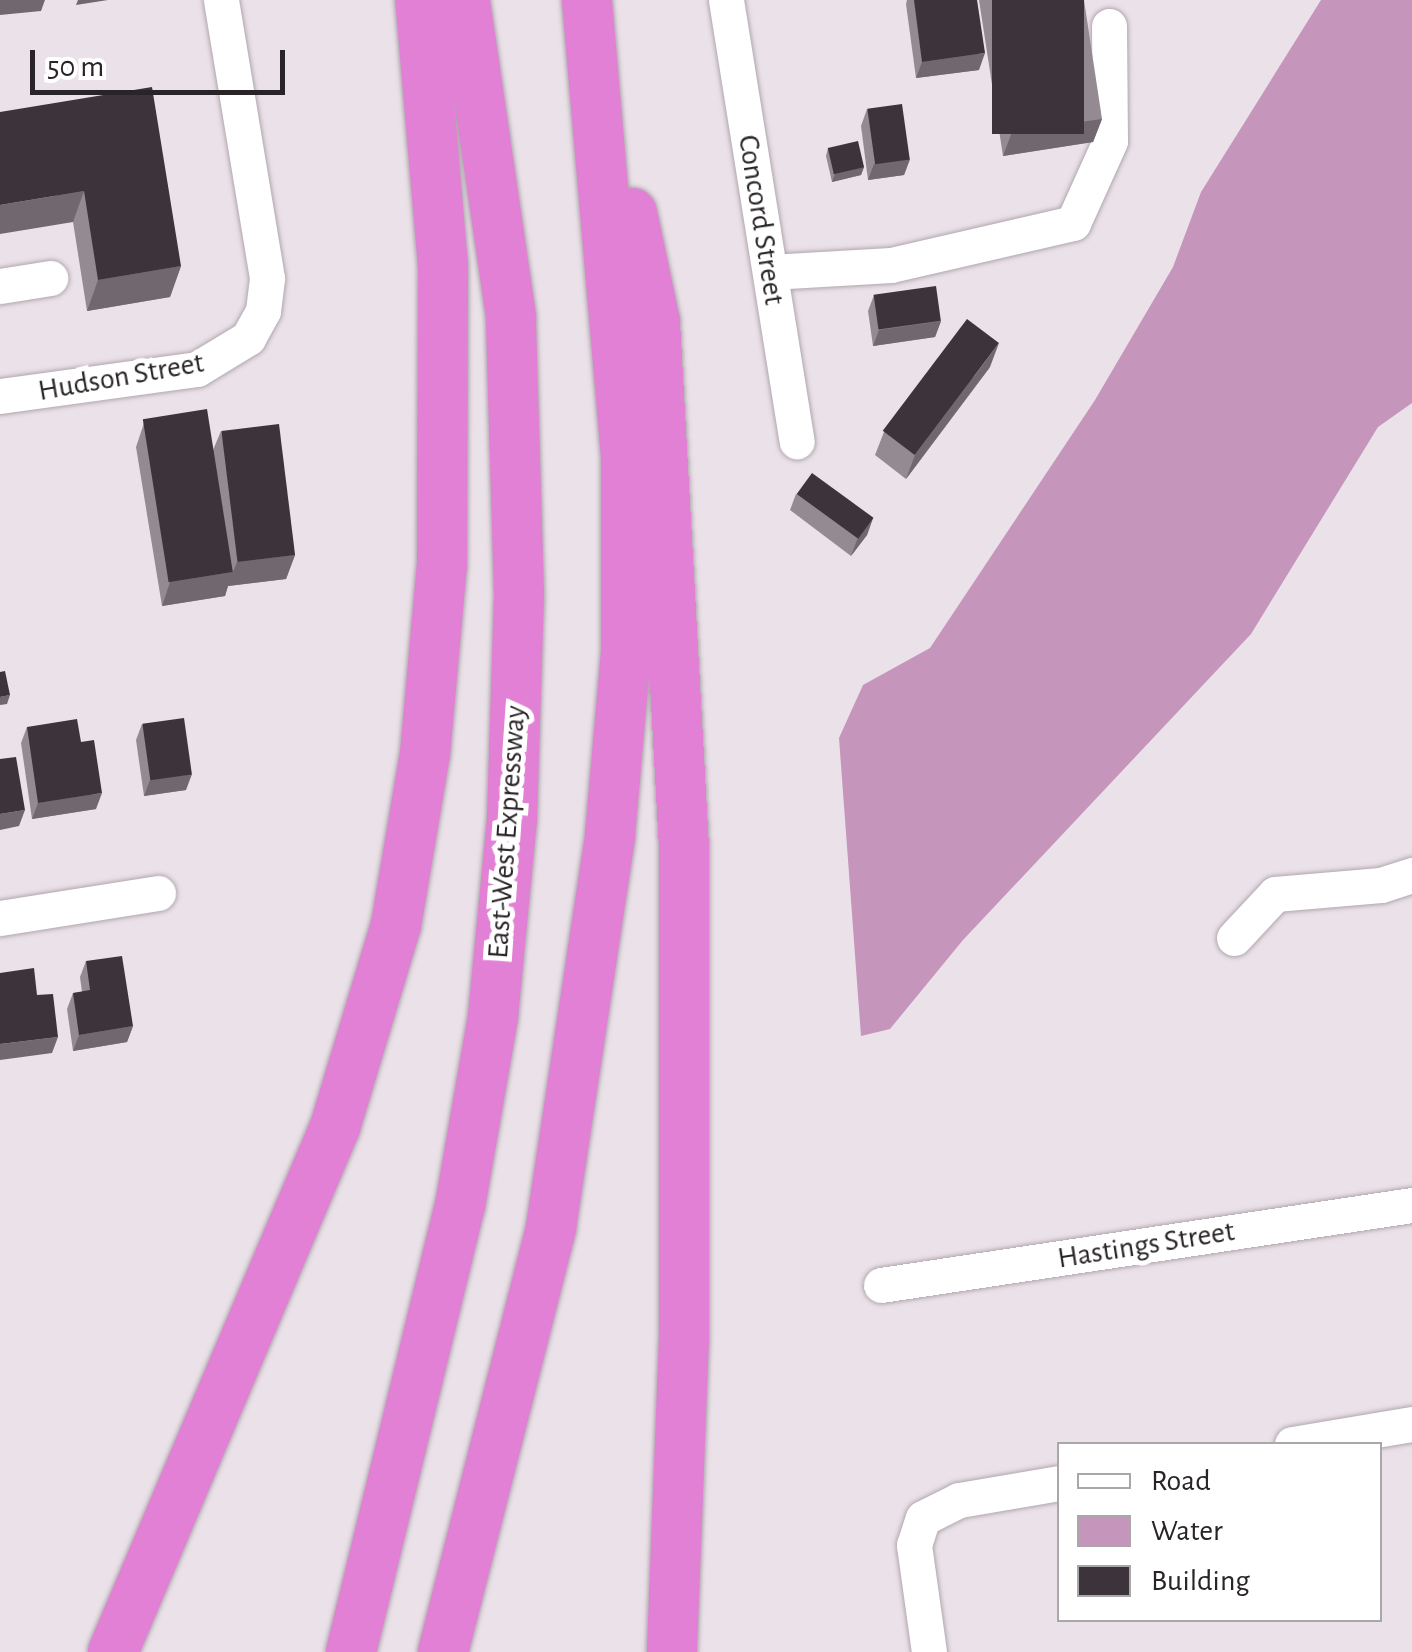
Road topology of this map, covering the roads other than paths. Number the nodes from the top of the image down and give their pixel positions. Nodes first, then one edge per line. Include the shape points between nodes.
1 (220, 0) edge
2 (420, 0) edge
3 (466, 0) edge
4 (726, 0) edge
5 (588, 6) edge
6 (1109, 26) dead end
7 (770, 272) junction
8 (50, 278) dead end
9 (0, 286) edge
10 (0, 396) edge
11 (797, 440) dead end
12 (1412, 875) edge
13 (158, 893) dead end
14 (0, 918) edge
15 (1234, 938) dead end
16 (1412, 1205) edge
17 (880, 1285) dead end
18 (1412, 1424) edge
19 (1304, 1442) edge
20 (1057, 1484) edge
21 (113, 1652) edge
22 (351, 1652) edge
23 (443, 1652) edge
24 (672, 1652) edge
25 (929, 1652) edge

1 - 10 street, Hudson Street via 267,278 262,311 248,338 197,369
2 - 21 highway via 443,266 442,565 425,754 396,925 335,1127
3 - 22 highway, East-West Expressway via 510,317 519,594 512,818 493,1016 460,1206
4 - 7 street, Concord Street
5 - 23 highway via 626,456 626,652 610,834 551,1227
5 - 24 highway via 656,322 684,848 684,1338
6 - 7 street via 1110,142 1074,223 891,265
7 - 11 street, Concord Street
8 - 9 street
12 - 15 street via 1381,885 1275,894
13 - 14 street
16 - 17 street, Hastings Street
18 - 19 street
20 - 25 street via 960,1500 923,1518 914,1546

